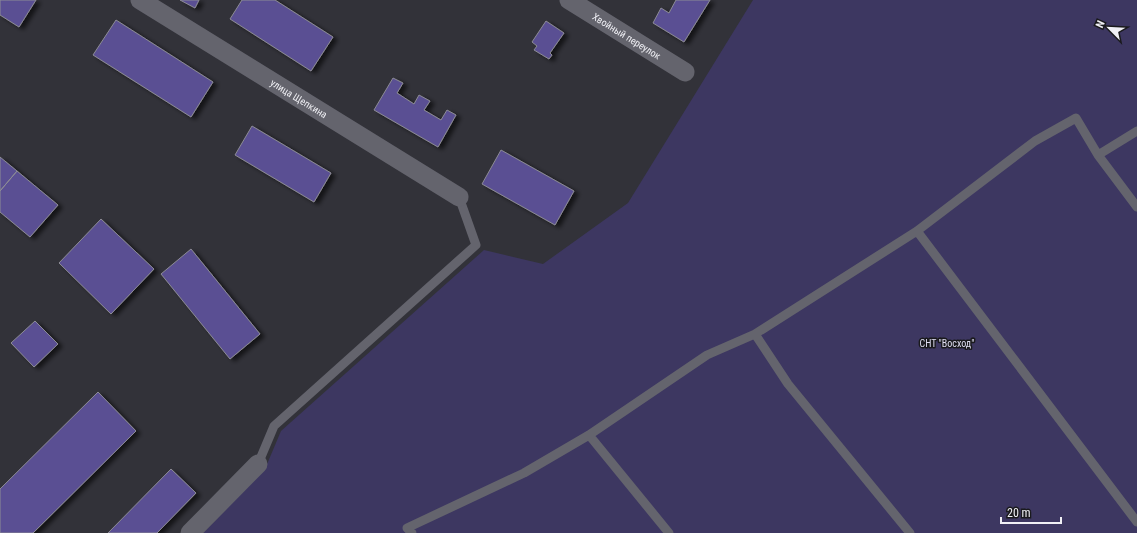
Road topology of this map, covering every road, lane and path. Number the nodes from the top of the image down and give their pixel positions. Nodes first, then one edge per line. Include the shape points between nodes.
1 (140, 0) edge
2 (569, 0) edge
3 (685, 72) dead end
4 (1137, 131) edge
5 (1098, 155) junction
6 (459, 197) joint
7 (1137, 206) edge
8 (917, 231) junction
9 (755, 334) junction
10 (589, 435) junction
11 (258, 464) joint
12 (1137, 522) edge
13 (190, 533) edge
14 (412, 533) edge
15 (668, 533) edge
16 (910, 533) edge

1 - 6 street, улица Щепкина
2 - 3 street, Хвойный переулок
4 - 5 lane
5 - 7 lane
5 - 8 lane via 1076,118 1034,141
6 - 11 lane via 476,245 274,426
8 - 9 lane
8 - 12 lane
9 - 10 lane via 707,356
9 - 16 lane via 788,384
10 - 14 lane via 524,473 407,528
10 - 15 lane
11 - 13 street

